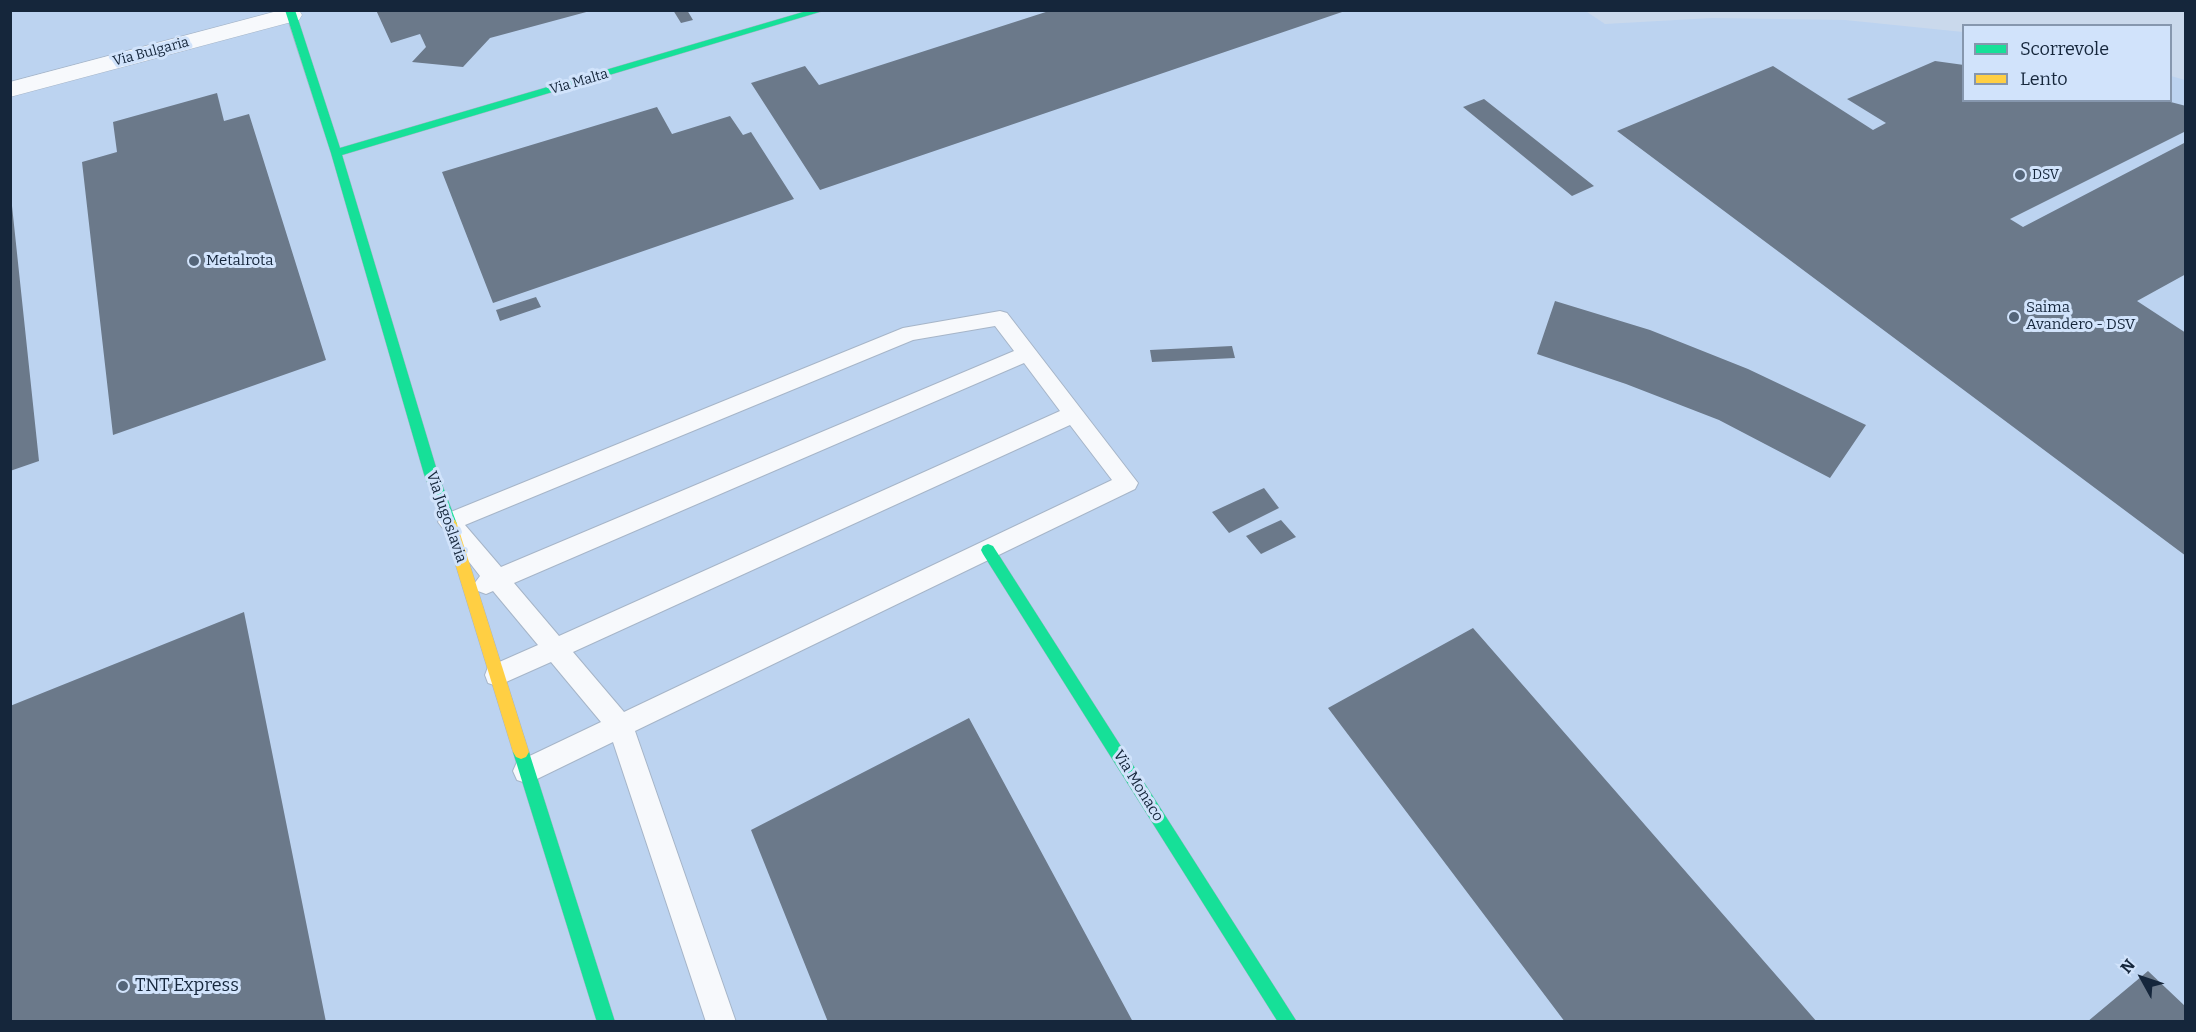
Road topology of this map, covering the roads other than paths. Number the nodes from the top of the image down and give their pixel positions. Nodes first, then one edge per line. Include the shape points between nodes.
1 (822, 10) edge
2 (291, 13) edge
3 (10, 90) edge
4 (336, 153) junction
5 (1028, 353) junction
6 (1074, 414) junction
7 (449, 522) junction
8 (988, 550) junction
9 (498, 579) junction
10 (471, 591) junction
11 (556, 648) junction
12 (496, 675) junction
13 (620, 726) junction
14 (526, 771) junction
15 (606, 1022) edge
16 (721, 1022) edge
17 (1288, 1022) edge

1 - 4 street, Via Malta
2 - 3 street, Via Bulgaria
2 - 4 street, Via Jugoslavia
4 - 7 street, Via Jugoslavia via 431,474
5 - 6 lane
5 - 7 lane via 1000,318 910,333
5 - 9 lane
6 - 8 lane via 1127,483
6 - 11 lane
7 - 9 lane
7 - 10 street, Via Jugoslavia
8 - 13 lane
8 - 17 street, Via Monaco
9 - 10 lane
9 - 11 lane
10 - 12 street, Via Jugoslavia
11 - 12 lane
11 - 13 lane
12 - 14 street, Via Jugoslavia
13 - 14 lane
13 - 16 lane
14 - 15 street, Via Jugoslavia

